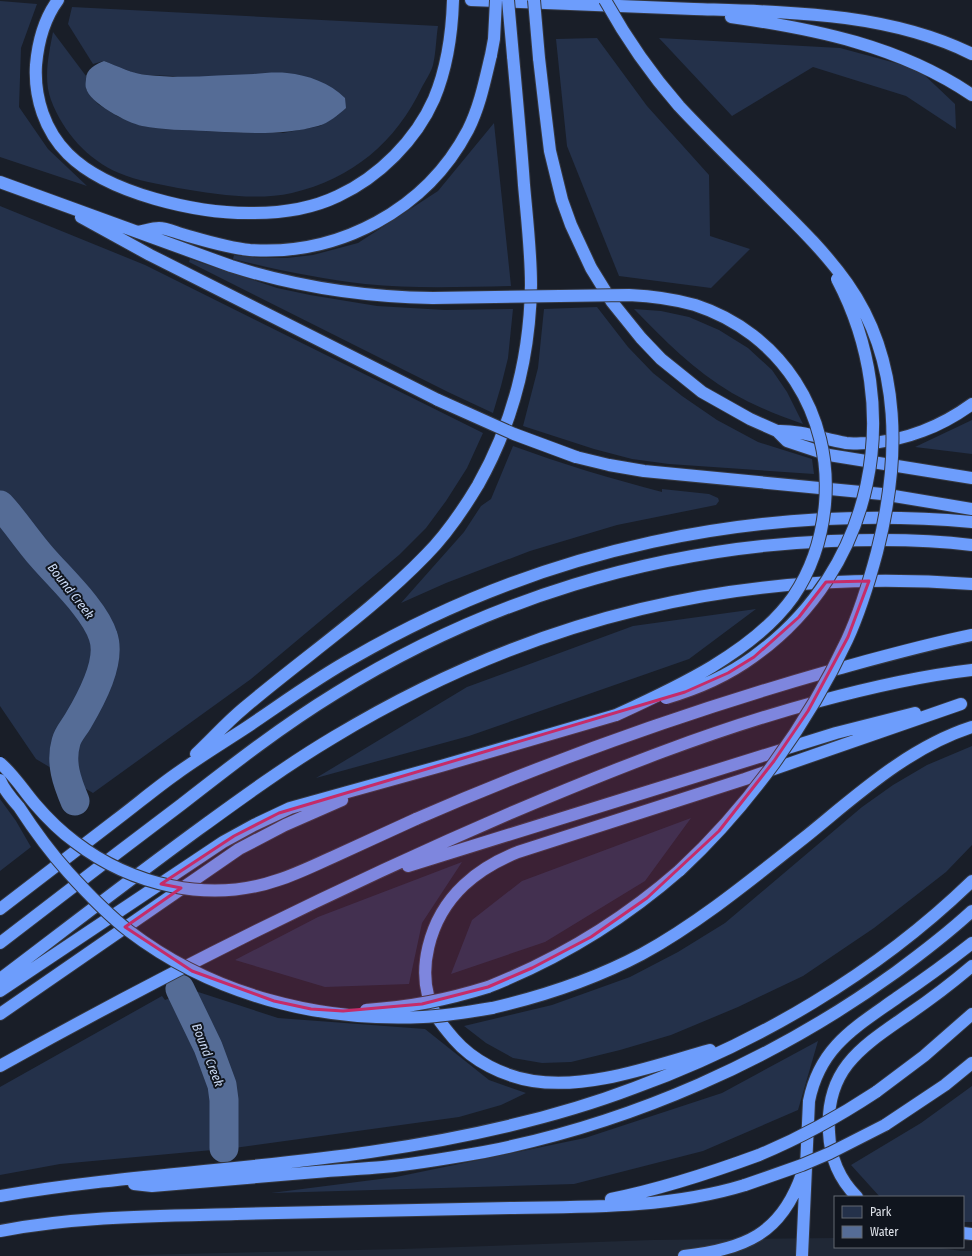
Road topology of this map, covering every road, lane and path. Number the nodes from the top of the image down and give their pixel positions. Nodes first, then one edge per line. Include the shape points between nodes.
1 (58, 0) edge
2 (453, 0) edge
3 (470, 0) edge
4 (496, 0) edge
5 (508, 0) edge
6 (534, 0) edge
7 (605, 0) edge
8 (644, 7) junction
9 (972, 54) edge
10 (972, 95) edge
11 (0, 182) edge
12 (45, 198) junction
13 (138, 232) junction
14 (803, 232) junction
15 (972, 404) edge
16 (777, 431) junction
17 (972, 478) edge
18 (972, 509) edge
19 (972, 522) edge
20 (972, 545) edge
21 (972, 584) edge
22 (972, 635) edge
23 (972, 670) edge
24 (967, 703) edge
25 (616, 715) junction
26 (972, 727) edge
27 (0, 763) edge
28 (441, 766) junction
29 (175, 774) junction
30 (0, 780) edge
31 (359, 881) junction
32 (972, 881) edge
33 (0, 909) edge
34 (972, 911) edge
35 (972, 942) edge
36 (0, 943) edge
37 (972, 966) edge
38 (0, 979) edge
39 (0, 991) edge
40 (311, 1009) junction
41 (0, 1014) edge
42 (972, 1014) edge
43 (742, 1041) junction
44 (972, 1062) edge
45 (0, 1066) edge
46 (807, 1156) junction
47 (113, 1181) junction
48 (0, 1196) edge
49 (856, 1196) edge
50 (536, 1208) junction
51 (0, 1231) edge
52 (684, 1256) edge
53 (802, 1256) edge

1 - 2 highway via 47,19 39,43 36,83 47,124 70,156 88,170 125,189 181,205 254,213 304,207 338,196 367,179 403,147 421,124 441,80 450,35
3 - 8 highway
4 - 13 highway, bridge via 491,55 481,96 468,129 450,159 431,182 395,211 365,228 338,239 313,246 274,250 236,248 160,228
5 - 29 highway, bridge via 531,284 524,361 511,413 497,448 464,507 426,555 373,604 242,709
6 - 16 highway, bridge via 548,138 560,193 571,225 601,286 641,338 680,376 719,402
7 - 14 highway, bridge via 642,59 679,105
8 - 9 highway via 794,13 852,20 911,32
8 - 10 highway via 746,19 848,39 920,65
11 - 12 highway
12 - 13 highway
12 - 18 highway, bridge via 157,259 438,400 514,434 576,457 644,471 882,494
13 - 25 highway, bridge via 231,266 287,282 379,296 433,298 629,295 669,299 695,305 732,322 756,338 787,369 810,407 820,434 825,463 826,494 822,527 807,573 783,610 734,652 665,693
14 - 25 highway, bridge via 838,281 856,323 864,352 872,403 873,441 870,470 859,514 842,555 826,581 799,617 766,647 741,666 714,680
14 - 40 highway, bridge via 828,258 855,295 869,322 880,348 887,377 893,422 891,473 885,518 862,601 848,637 822,687 785,746 751,792 707,844 647,898 591,937 532,968 488,987 439,1001 359,1010
15 - 16 highway via 931,428 905,437 876,442 848,443 790,430
16 - 17 highway via 787,442 829,455
19 - 29 highway via 885,517 788,521 666,538 579,560 492,590 436,614 381,642 328,672
20 - 36 highway via 907,540 862,540 788,543 728,550 635,567 500,610 419,647 313,708 260,745
21 - 38 highway via 854,581 788,584 727,592 621,614 546,636 490,657 408,695 300,758 186,839
22 - 27 highway, bridge via 925,645 696,711 555,762 416,819 302,871 253,887 214,891 188,889 162,884 109,864 55,826
23 - 31 highway via 918,678 845,694 778,712 694,740 560,792
24 - 31 highway via 882,720 836,733
24 - 43 highway via 506,857 464,885 442,911 433,931 427,954 426,977 429,997 436,1016 465,1050 485,1064 508,1074 544,1082 585,1080 632,1071
25 - 28 highway
26 - 40 highway, bridge via 934,743 899,763 753,878 672,936 591,978 492,1008 440,1015 368,1016
28 - 39 highway via 303,804 260,822 223,842
28 - 41 highway via 341,801 285,825 245,846
29 - 33 highway
30 - 40 highway, bridge via 59,862 129,931 179,964 218,983 274,1001
31 - 45 highway via 198,959
32 - 43 highway via 918,928 870,964 820,998
34 - 47 highway via 886,979 806,1030 706,1081 606,1121 512,1146 401,1165 152,1186
35 - 46 highway via 938,970 858,1026 832,1049 811,1089
37 - 49 highway via 863,1047 850,1060 838,1080 830,1102 828,1127 831,1153 840,1176
42 - 50 highway, bridge via 924,1056 876,1092 800,1137 713,1172 647,1191 610,1199
43 - 47 highway via 626,1091 547,1116 489,1130 342,1156
44 - 50 highway, bridge via 945,1085 884,1125 830,1153 745,1185 702,1197 673,1201
46 - 52 highway via 790,1203 768,1228 752,1239 733,1247
46 - 53 highway
47 - 48 highway
50 - 51 highway via 145,1217 63,1222

